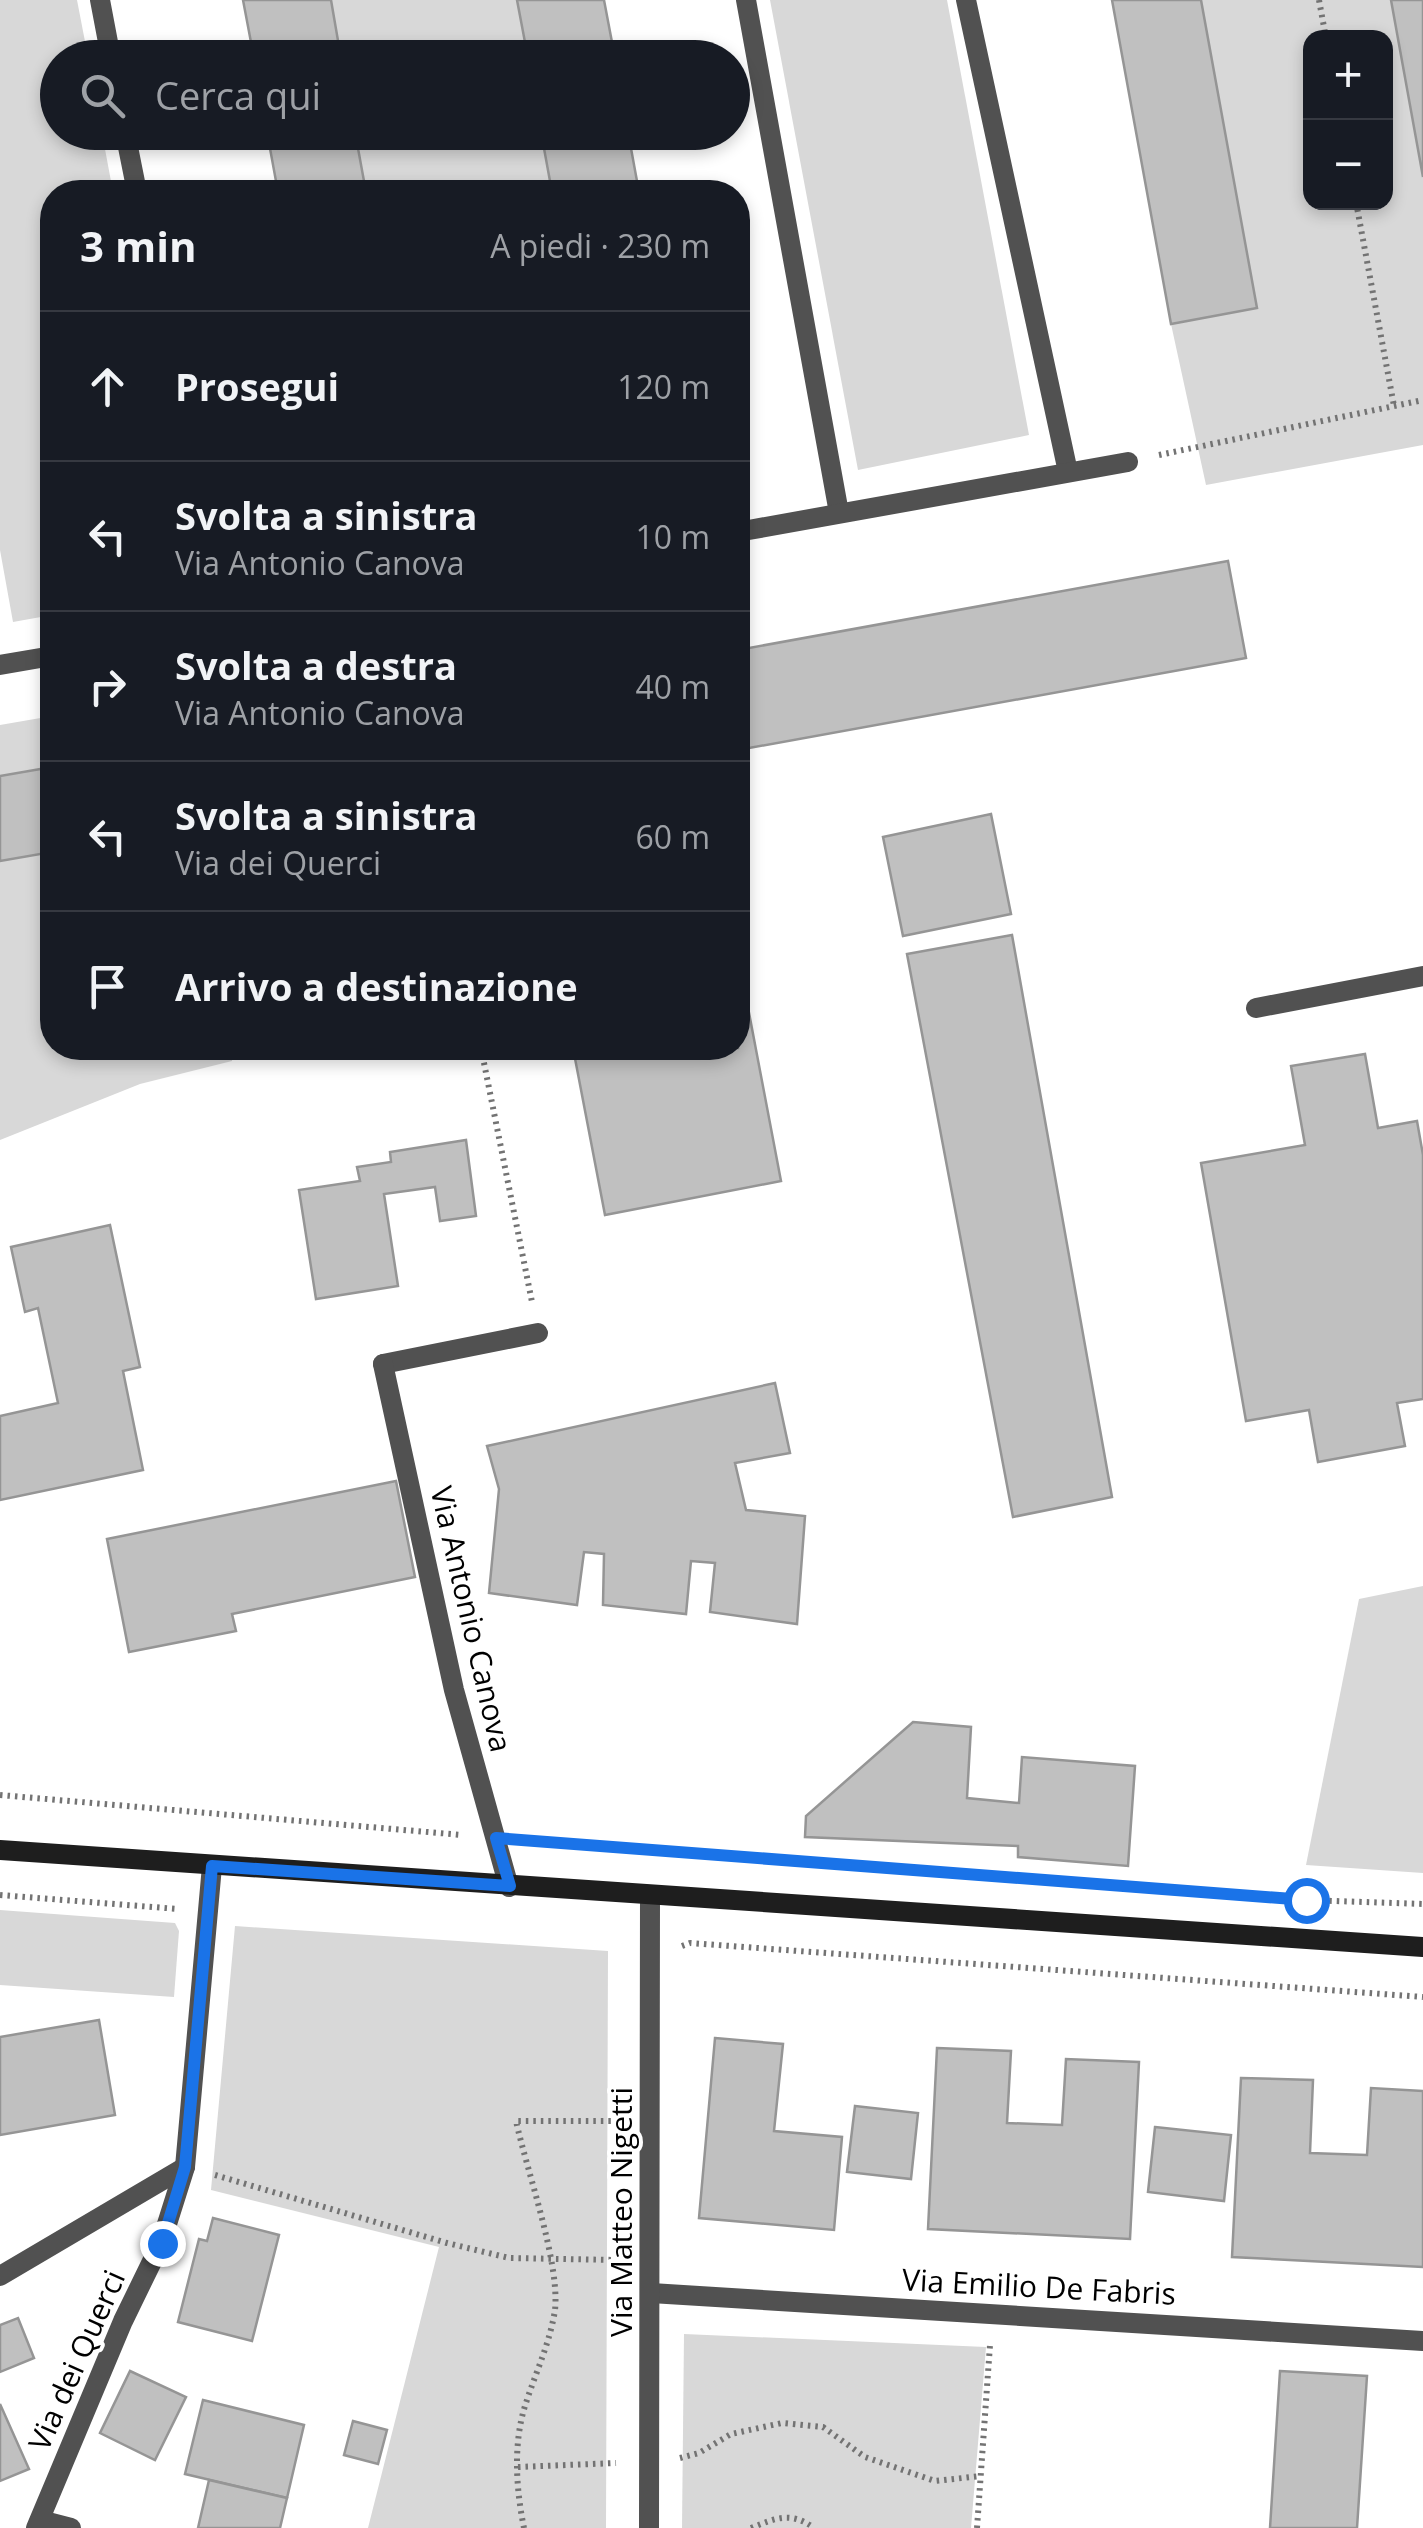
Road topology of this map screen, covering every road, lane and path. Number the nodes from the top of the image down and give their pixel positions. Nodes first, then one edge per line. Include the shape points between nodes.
1 (100, 0) edge
2 (746, 0) edge
3 (966, 0) edge
4 (1319, 0) edge
5 (1325, 30) edge
6 (108, 40) edge
7 (129, 150) edge
8 (135, 180) edge
9 (1357, 210) edge
10 (1423, 400) edge
11 (1394, 406) junction
12 (1128, 462) joint
13 (1068, 472) junction
14 (839, 514) junction
15 (750, 530) edge
16 (40, 658) edge
17 (0, 665) edge
18 (1423, 976) edge
19 (1256, 1008) dead end
20 (482, 1060) edge
21 (538, 1333) joint
22 (0, 1795) edge
23 (496, 1838) junction
24 (0, 1850) edge
25 (212, 1866) junction
26 (510, 1886) junction
27 (0, 1894) edge
28 (650, 1896) junction
29 (1423, 1904) edge
30 (194, 1911) dead end
31 (1423, 1947) edge
32 (679, 1950) dead end
33 (1423, 1998) edge
34 (617, 2121) dead end
35 (185, 2167) junction
36 (550, 2259) junction
37 (617, 2260) dead end
38 (0, 2276) edge
39 (651, 2293) junction
40 (991, 2329) dead end
41 (1423, 2341) edge
42 (674, 2460) dead end
43 (616, 2463) dead end
44 (518, 2467) junction
45 (981, 2476) junction
46 (38, 2524) edge
47 (71, 2528) edge
48 (524, 2528) edge
49 (649, 2528) edge
50 (751, 2528) edge
51 (814, 2528) edge
52 (977, 2528) edge

1 - 6 street
2 - 14 street
3 - 13 street
4 - 5 path
7 - 8 street
9 - 11 path
10 - 11 path
11 - 12 path
12 - 13 street
13 - 14 street
14 - 15 street
16 - 17 street
18 - 19 street
20 - 21 path
21 - 23 street, Via Antonio Canova via 383,1364 454,1690
22 - 23 path
23 - 26 street, Via Antonio Canova
23 - 29 path
24 - 25 street
25 - 26 street
25 - 35 street, Via dei Querci
26 - 28 street
27 - 30 path
28 - 31 street
28 - 39 street, Via Matteo Nigetti
32 - 33 path via 690,1943
34 - 36 path via 516,2122
35 - 36 path via 446,2243 509,2258
35 - 38 street, Via dei Querci
35 - 46 street, Via dei Querci via 162,2243
36 - 37 path
36 - 44 path via 554,2312 524,2408
39 - 41 street, Via Emilio De Fabris
39 - 49 street, Via Matteo Nigetti
40 - 45 path
42 - 45 path via 731,2434 782,2423 823,2427 865,2458 936,2481
43 - 44 path
44 - 48 path
45 - 52 path
46 - 47 street, Via dei Querci
50 - 51 path via 794,2516

